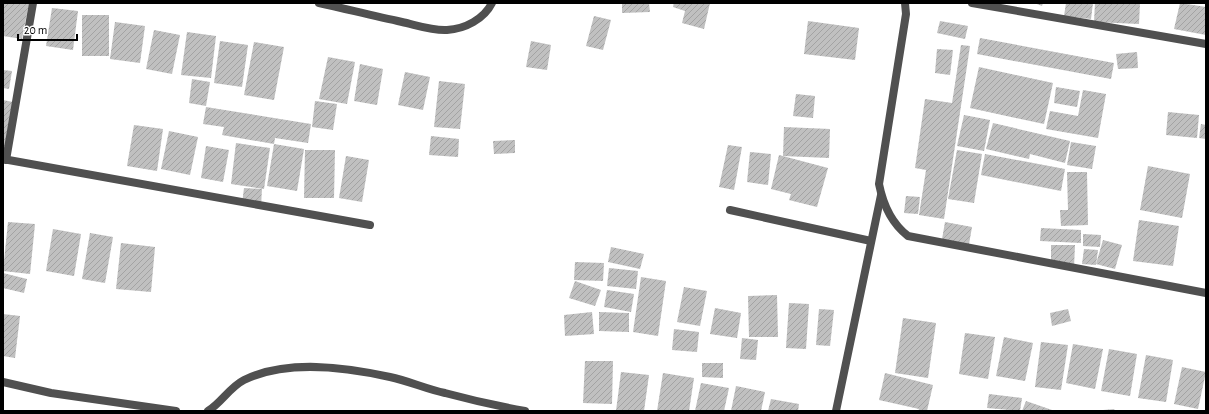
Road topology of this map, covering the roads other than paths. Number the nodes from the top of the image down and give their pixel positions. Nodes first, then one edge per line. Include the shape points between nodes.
1 (33, 3) edge
2 (319, 3) edge
3 (492, 3) edge
4 (905, 3) edge
5 (972, 3) edge
6 (1206, 44) edge
7 (4, 159) edge
8 (881, 194) junction
9 (730, 210) dead end
10 (370, 225) dead end
11 (871, 241) junction
12 (1206, 293) edge
13 (3, 382) edge
14 (176, 411) edge
15 (208, 411) edge
16 (525, 411) edge
17 (836, 411) edge

1 - 7 street
2 - 3 street via 417,26 446,30 462,27 477,20 488,11
4 - 8 street via 906,14 880,174
5 - 6 street
7 - 10 street
8 - 11 street
8 - 12 street via 893,221 908,236
9 - 11 street
11 - 17 street
13 - 14 street via 51,393
15 - 16 street via 218,405 243,380 297,367 351,370 391,377 444,393

